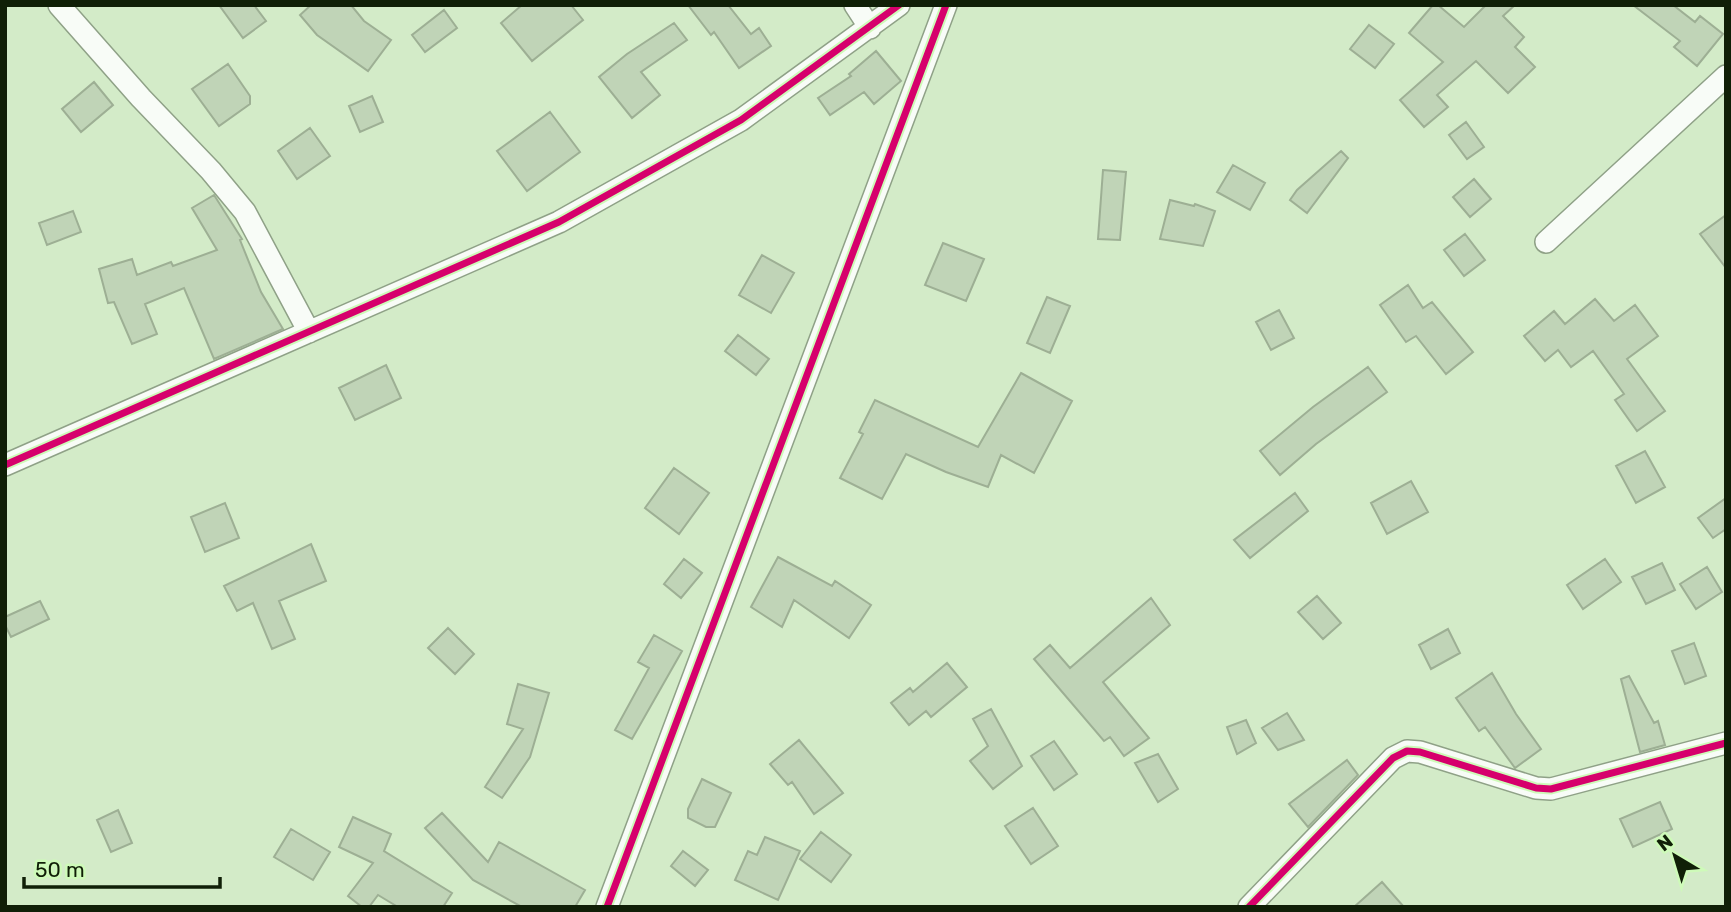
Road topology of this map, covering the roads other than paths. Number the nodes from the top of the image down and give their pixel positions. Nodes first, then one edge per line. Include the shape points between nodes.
1 (59, 5) edge
2 (855, 5) edge
3 (899, 5) edge
4 (946, 5) edge
5 (870, 28) junction
6 (1726, 76) edge
7 (1546, 242) dead end
8 (309, 332) junction
9 (5, 466) edge
10 (1726, 743) edge
11 (607, 907) edge
12 (1249, 907) edge

1 - 8 street via 245,212
2 - 5 street
3 - 5 street
4 - 11 street
5 - 8 street via 741,120 559,222
6 - 7 street
8 - 9 street
10 - 12 street via 1550,789 1407,751 1393,758

